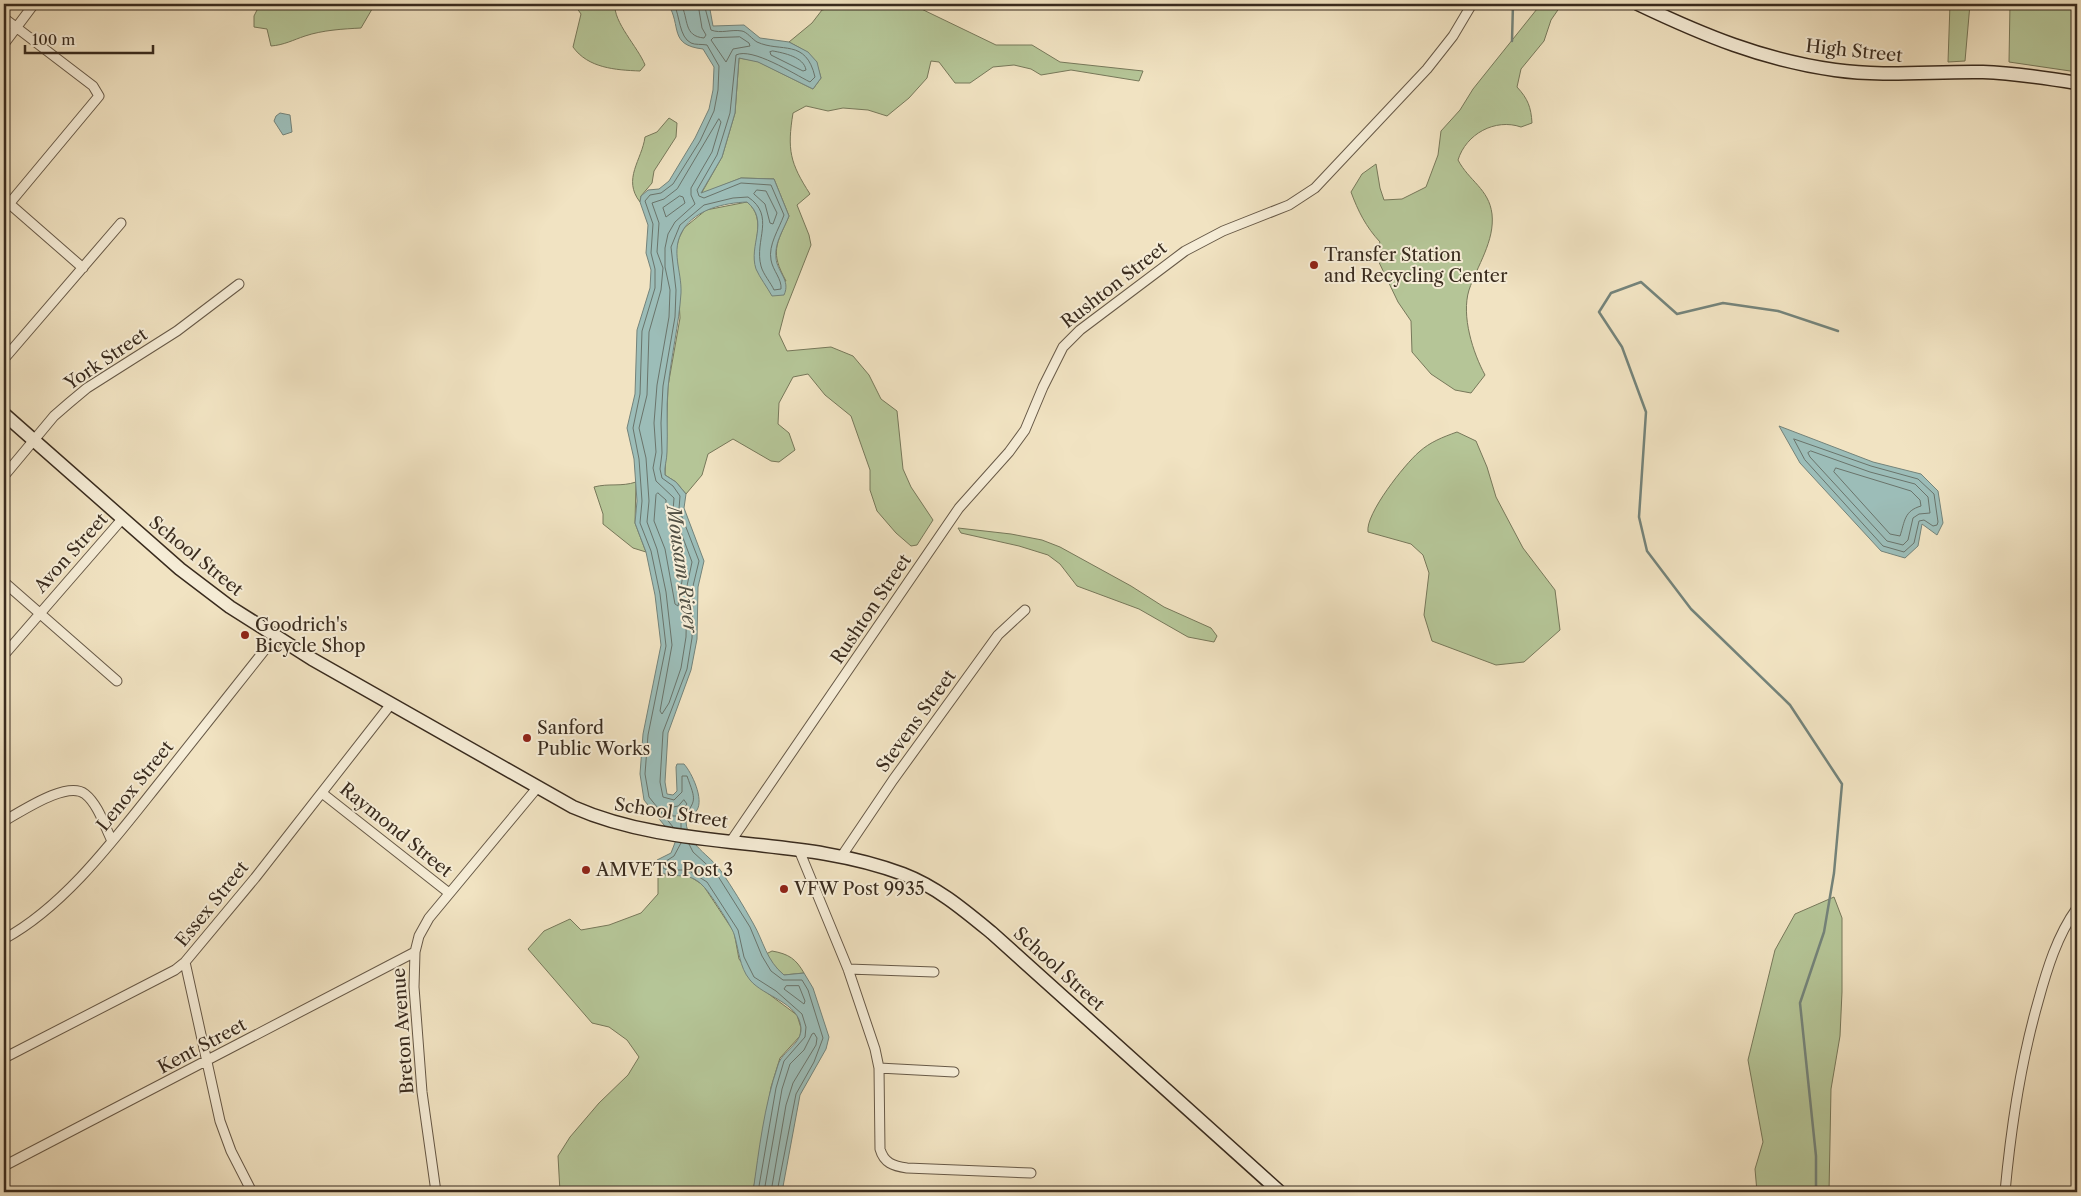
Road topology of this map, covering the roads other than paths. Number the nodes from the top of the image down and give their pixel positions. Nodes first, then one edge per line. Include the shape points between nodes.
1 (34, 4) edge
2 (1472, 4) edge
3 (1638, 4) edge
4 (4, 18) edge
5 (17, 28) junction
6 (4, 44) edge
7 (2077, 83) edge
8 (6, 204) edge
9 (121, 223) dead end
10 (83, 268) junction
11 (239, 284) dead end
12 (4, 359) edge
13 (4, 414) edge
14 (34, 441) junction
15 (4, 476) edge
16 (123, 518) junction
17 (4, 582) edge
18 (1025, 610) dead end
19 (39, 613) junction
20 (275, 637) junction
21 (4, 655) edge
22 (117, 681) dead end
23 (392, 704) junction
24 (537, 788) junction
25 (322, 793) junction
26 (4, 821) edge
27 (731, 840) junction
28 (112, 841) junction
29 (799, 850) junction
30 (840, 857) junction
31 (448, 893) junction
32 (2077, 908) edge
33 (4, 939) edge
34 (414, 952) junction
35 (185, 962) junction
36 (848, 969) junction
37 (934, 972) dead end
38 (4, 1058) edge
39 (206, 1062) junction
40 (879, 1068) junction
41 (954, 1072) dead end
42 (4, 1166) edge
43 (1031, 1173) dead end
44 (252, 1192) edge
45 (436, 1192) edge
46 (1280, 1192) edge
47 (2005, 1192) edge

1 - 5 street
2 - 27 street, Rushton Street via 1453,36 1427,69 1315,188 1289,205 1223,230 1185,251 1080,330 1063,347 1025,430 959,508
3 - 7 street, High Street via 1741,49 1806,65 1899,75 2001,72
4 - 5 street
5 - 6 street
5 - 8 street via 93,86 99,96
8 - 10 street
9 - 10 street
10 - 12 street
11 - 14 street, York Street via 177,331 87,388 54,416
13 - 14 street, School Street
14 - 15 street, York Street
14 - 16 street, School Street
16 - 19 street, Avon Street
16 - 20 street, School Street via 199,584
17 - 19 street
18 - 30 street, Stevens Street via 993,642
19 - 21 street, Avon Street
19 - 22 street
20 - 23 street, School Street
20 - 28 street, Lenox Street
23 - 24 street, School Street
23 - 25 street, Essex Street
24 - 27 street, School Street via 600,819 670,834
24 - 31 street, Breton Avenue
25 - 31 street, Raymond Street
25 - 35 street, Essex Street
26 - 28 street via 54,794 72,789 91,800
27 - 29 street, School Street
28 - 33 street, Lenox Street via 48,909
29 - 30 street, School Street
29 - 36 street
30 - 46 street, School Street via 905,875 933,888 962,908
31 - 34 street, Breton Avenue via 429,918
32 - 47 street via 2061,934 2049,965 2024,1050 2016,1089
34 - 39 street, Kent Street
34 - 45 street, Breton Avenue via 422,1092
35 - 38 street, Essex Street
35 - 39 street
36 - 37 street
36 - 40 street
39 - 42 street, Kent Street
39 - 44 street via 220,1124
40 - 41 street
40 - 43 street via 880,1149 886,1162 907,1168

